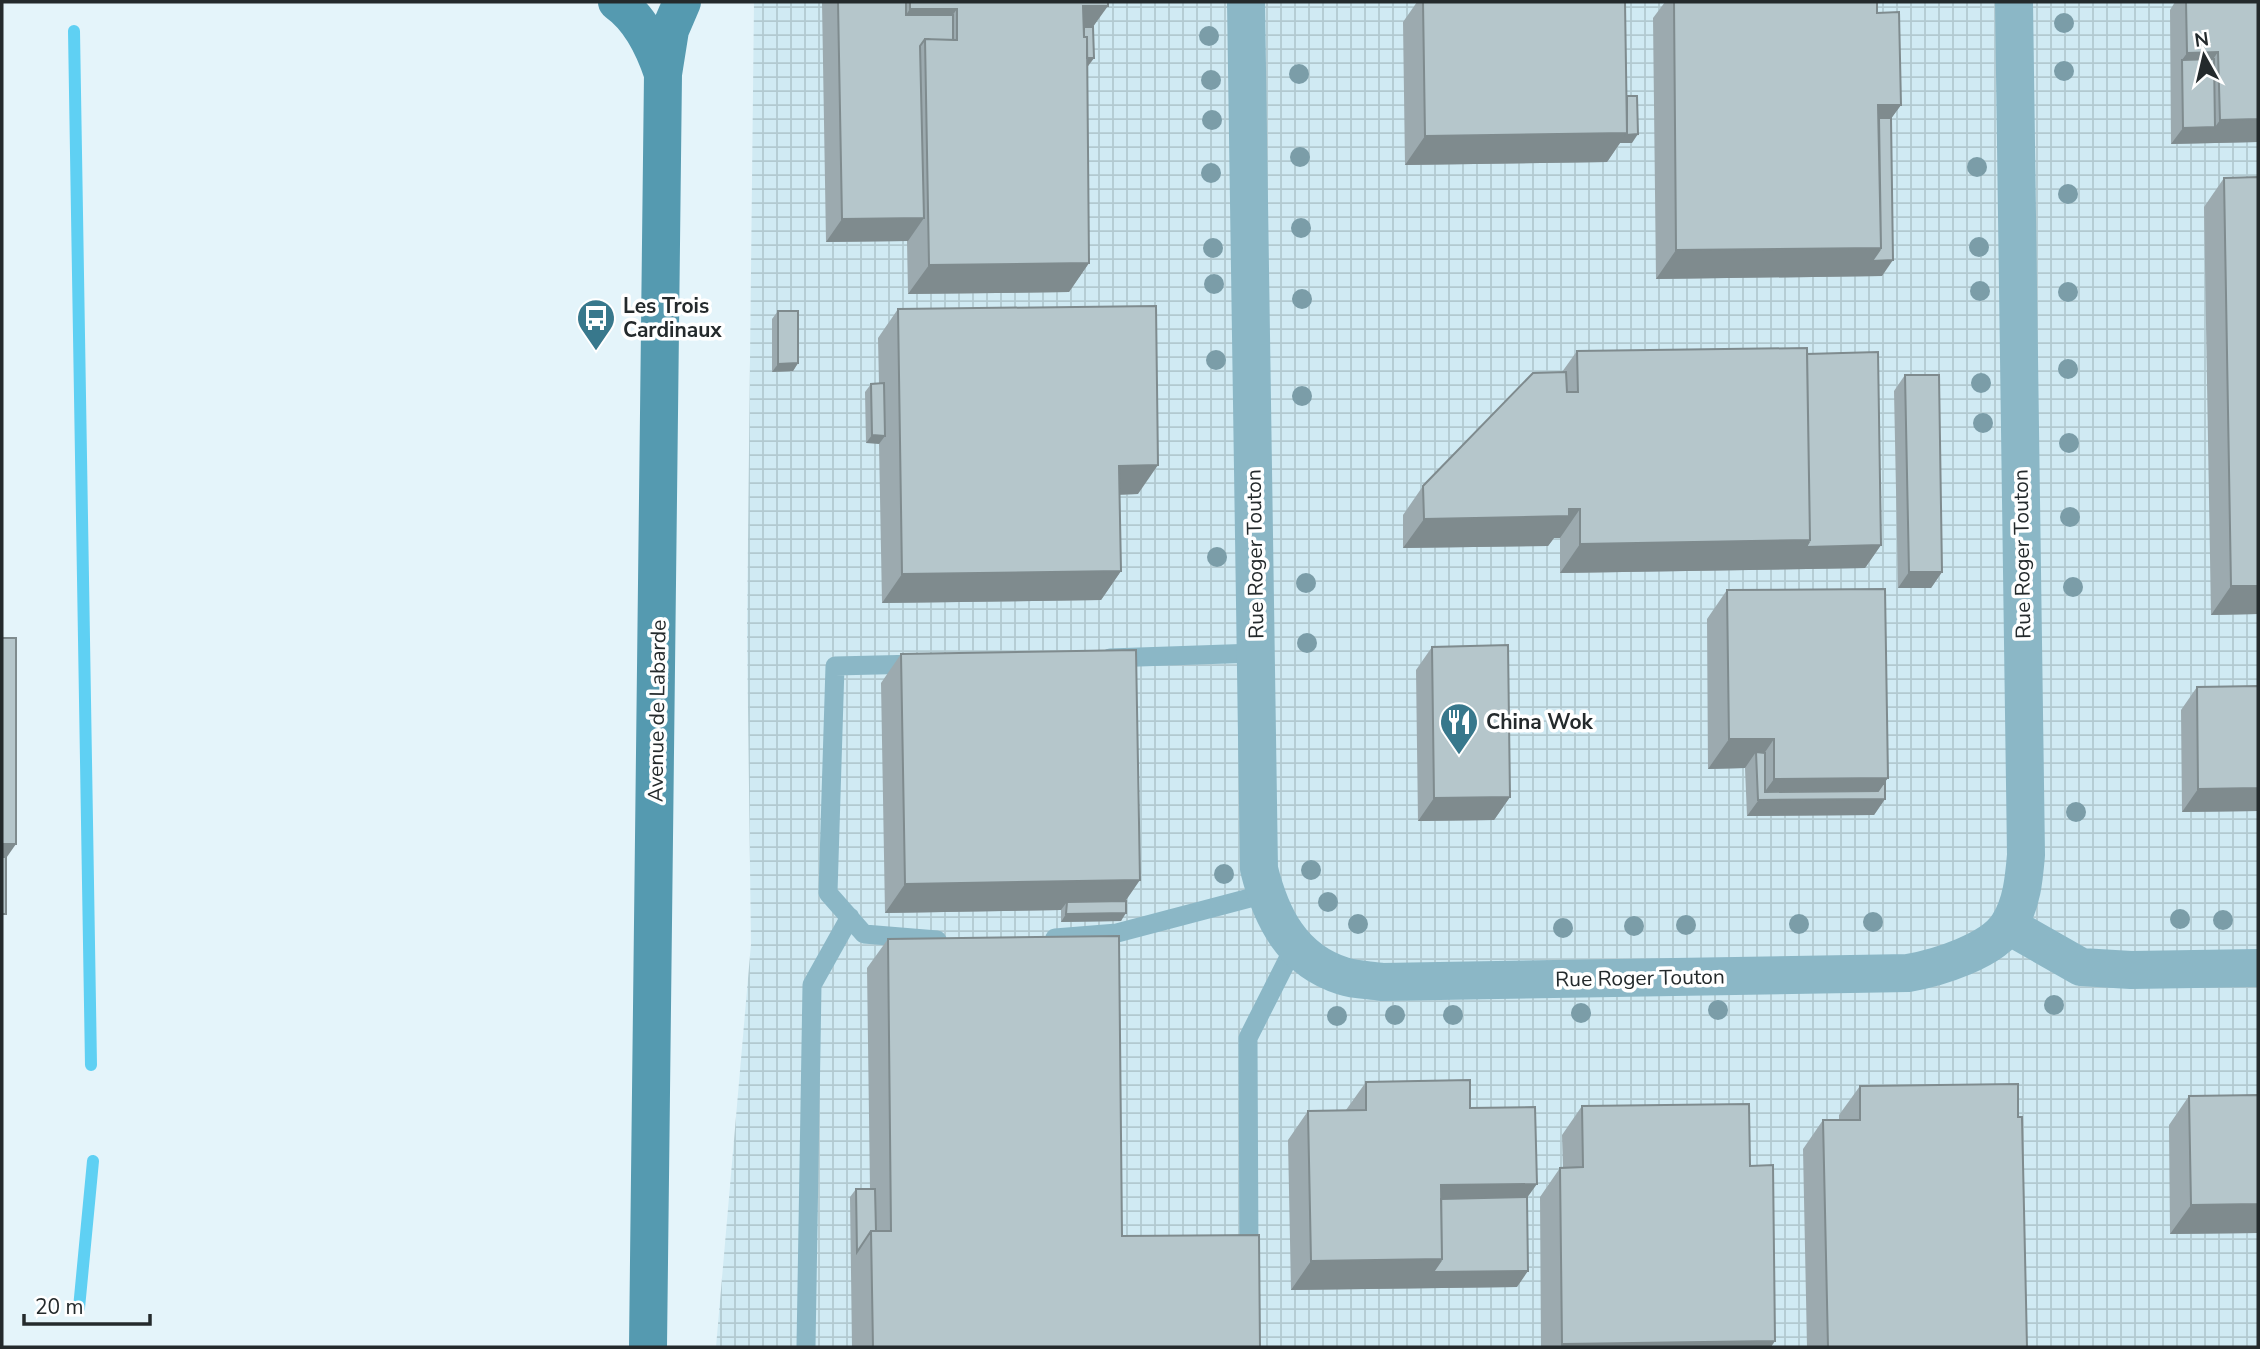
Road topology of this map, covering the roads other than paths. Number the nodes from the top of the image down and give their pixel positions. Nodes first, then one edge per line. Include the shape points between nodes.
1 (617, 2) edge
2 (682, 2) edge
3 (1246, 2) edge
4 (2014, 2) edge
5 (663, 74) junction
6 (1256, 653) junction
7 (1093, 658) edge
8 (944, 663) edge
9 (1265, 894) junction
10 (850, 917) junction
11 (2009, 926) junction
12 (1035, 939) edge
13 (954, 942) edge
14 (1295, 945) junction
15 (2258, 968) edge
16 (1249, 1280) edge
17 (648, 1347) edge
18 (806, 1347) edge

1 - 5 main road, Avenue de Labarde via 650,41
2 - 5 main road, Avenue de Labarde via 670,30
3 - 6 street, Rue Roger Touton
4 - 11 street, Rue Roger Touton via 2026,855 2022,891
5 - 17 main road, Avenue de Labarde
6 - 7 lane
6 - 9 street, Rue Roger Touton via 1259,869
8 - 10 lane via 835,666 828,893
9 - 12 lane via 1118,933
9 - 14 street, Rue Roger Touton via 1286,937
10 - 13 lane via 864,934
10 - 18 lane via 812,985
11 - 14 street, Rue Roger Touton via 1975,952 1934,969 1908,973 1382,982 1344,976 1312,961
11 - 15 street via 2081,967
14 - 16 lane via 1248,1038

